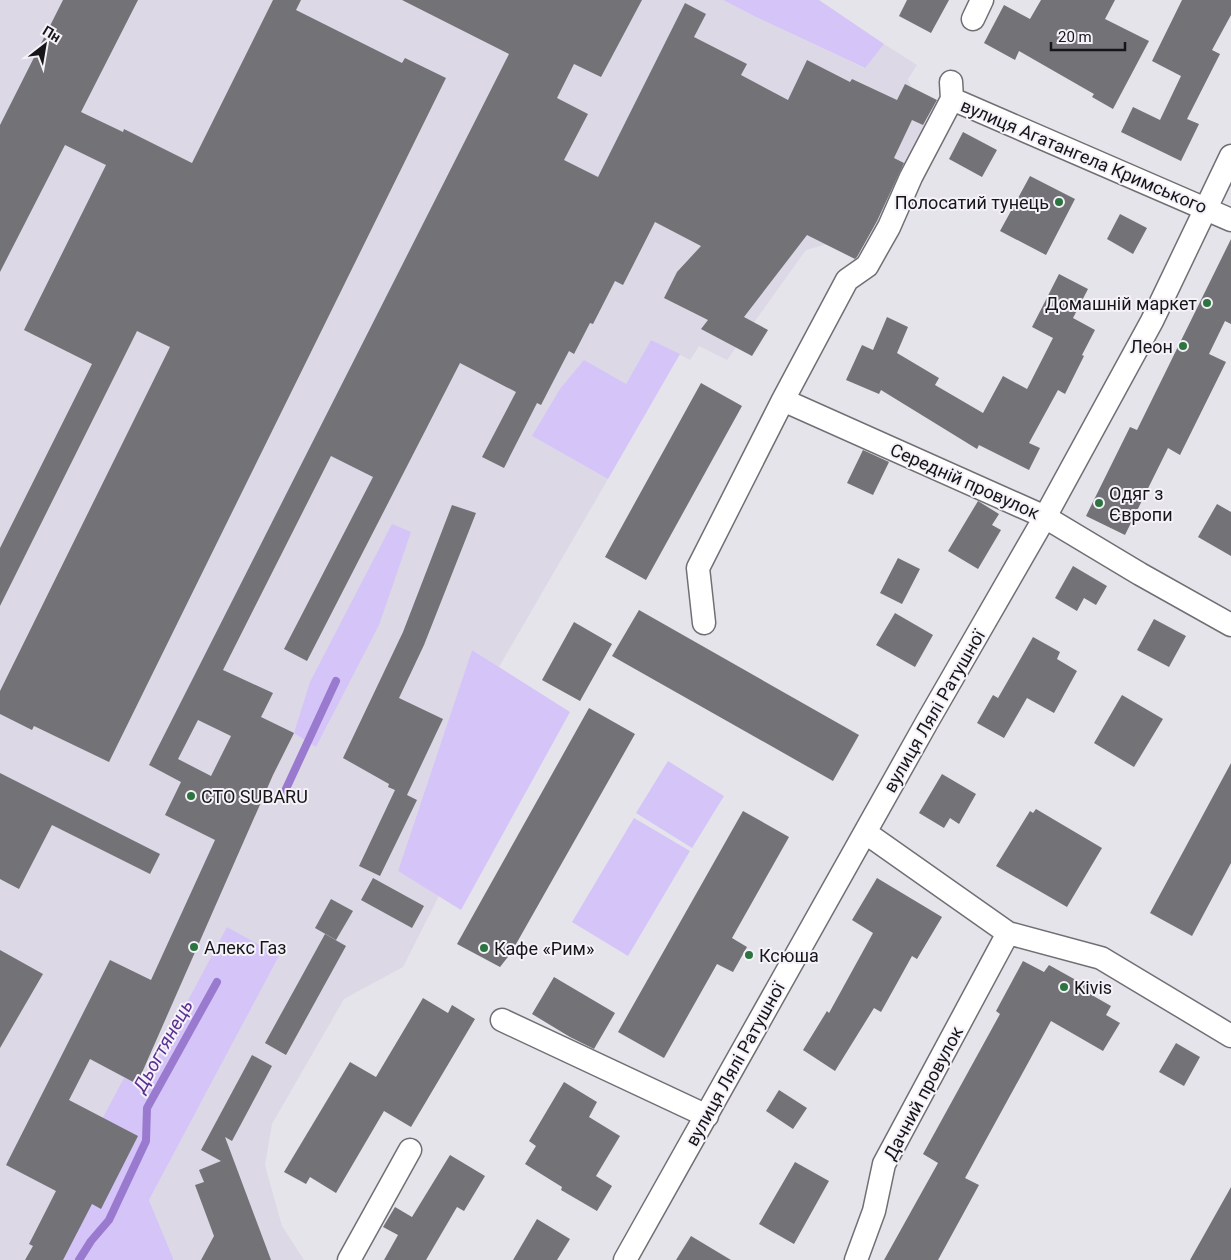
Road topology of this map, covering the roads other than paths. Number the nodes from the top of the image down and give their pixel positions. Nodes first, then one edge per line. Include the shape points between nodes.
1 (1231, 156) edge
2 (1206, 209) junction
3 (1231, 220) edge
4 (783, 400) junction
5 (1045, 517) junction
6 (704, 624) dead end
7 (1231, 625) edge
8 (866, 833) junction
9 (1008, 933) junction
10 (502, 1020) dead end
11 (1231, 1036) edge
12 (707, 1116) junction
13 (410, 1150) dead end
14 (349, 1260) edge
15 (625, 1260) edge
16 (856, 1260) edge

1 - 2 street, вулиця Лялі Ратушної
2 - 3 street, вулиця Агатангела Кримського
2 - 4 street, вулиця Агатангела Кримського via 951,91 867,266 847,280
2 - 5 street, вулиця Лялі Ратушної via 1152,321
4 - 5 street, Середній провулок
4 - 6 street via 698,568
5 - 7 street, Середній провулок
5 - 8 street, вулиця Лялі Ратушної
8 - 9 street
8 - 12 street, вулиця Лялі Ратушної
9 - 11 street via 1101,958
9 - 16 street, Дачний провулок via 884,1164 874,1211
10 - 12 street
12 - 15 street, вулиця Лялі Ратушної
13 - 14 street

